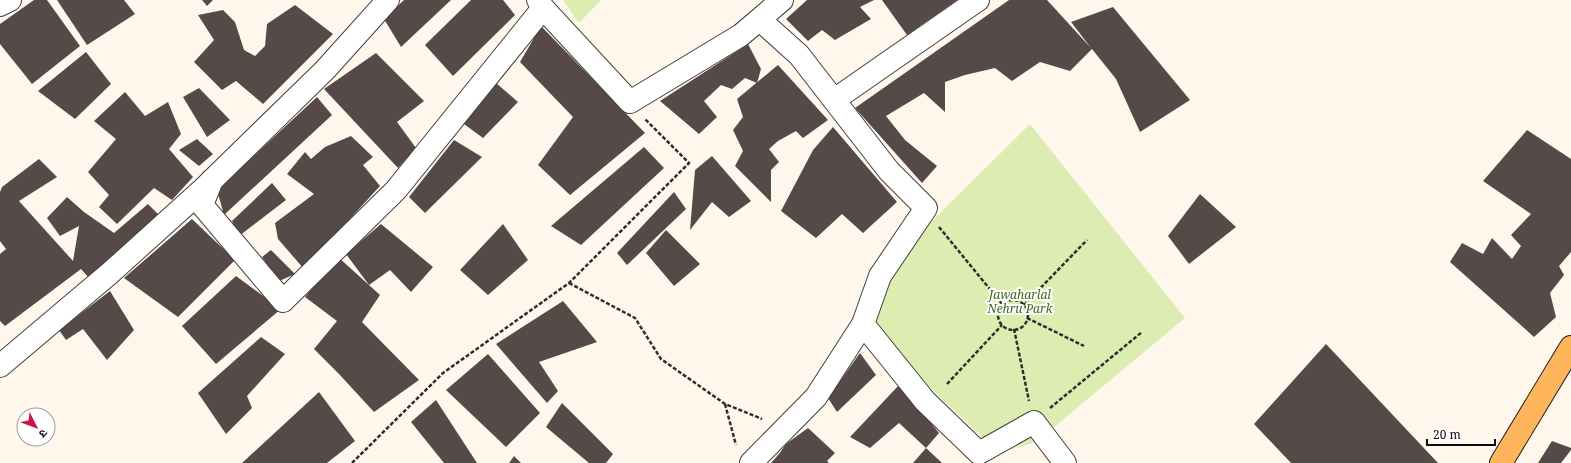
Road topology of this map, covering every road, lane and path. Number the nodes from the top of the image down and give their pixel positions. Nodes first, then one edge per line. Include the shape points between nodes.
1 (10, 0) edge
2 (388, 0) edge
3 (782, 0) edge
4 (978, 0) edge
5 (541, 4) edge
6 (0, 5) edge
7 (760, 20) junction
8 (834, 100) junction
9 (630, 102) junction
10 (212, 180) junction
11 (938, 226) dead end
12 (1087, 240) dead end
13 (569, 283) junction
14 (1002, 304) junction
15 (1024, 304) junction
16 (1027, 318) junction
17 (863, 324) junction
18 (1002, 325) junction
19 (1014, 330) junction
20 (1142, 332) dead end
21 (1084, 346) dead end
22 (1571, 347) edge
23 (0, 366) edge
24 (947, 384) dead end
25 (725, 404) junction
26 (1034, 422) junction
27 (785, 429) junction
28 (744, 456) edge
29 (352, 463) edge
30 (1065, 463) edge
31 (1501, 463) edge

1 - 6 street
2 - 10 street via 325,70
3 - 7 street
4 - 8 street
5 - 9 street
5 - 10 street via 396,190 282,301 202,205
7 - 8 street via 800,55
7 - 9 street via 741,35
8 - 17 street via 889,171 926,208 880,276
9 - 13 path via 689,163
10 - 23 street via 110,273
11 - 14 path
12 - 15 path
13 - 25 path via 635,318 661,359
13 - 29 path via 443,373
14 - 15 path via 1016,300
14 - 18 path via 998,313
15 - 16 path
16 - 19 path via 1022,326
16 - 21 path
17 - 26 street via 925,401 979,453
17 - 27 street via 816,397
18 - 19 path
18 - 24 path
19 - 26 path
20 - 26 path
22 - 31 main road
25 - 27 path
25 - 28 path
26 - 30 street
27 - 28 street

